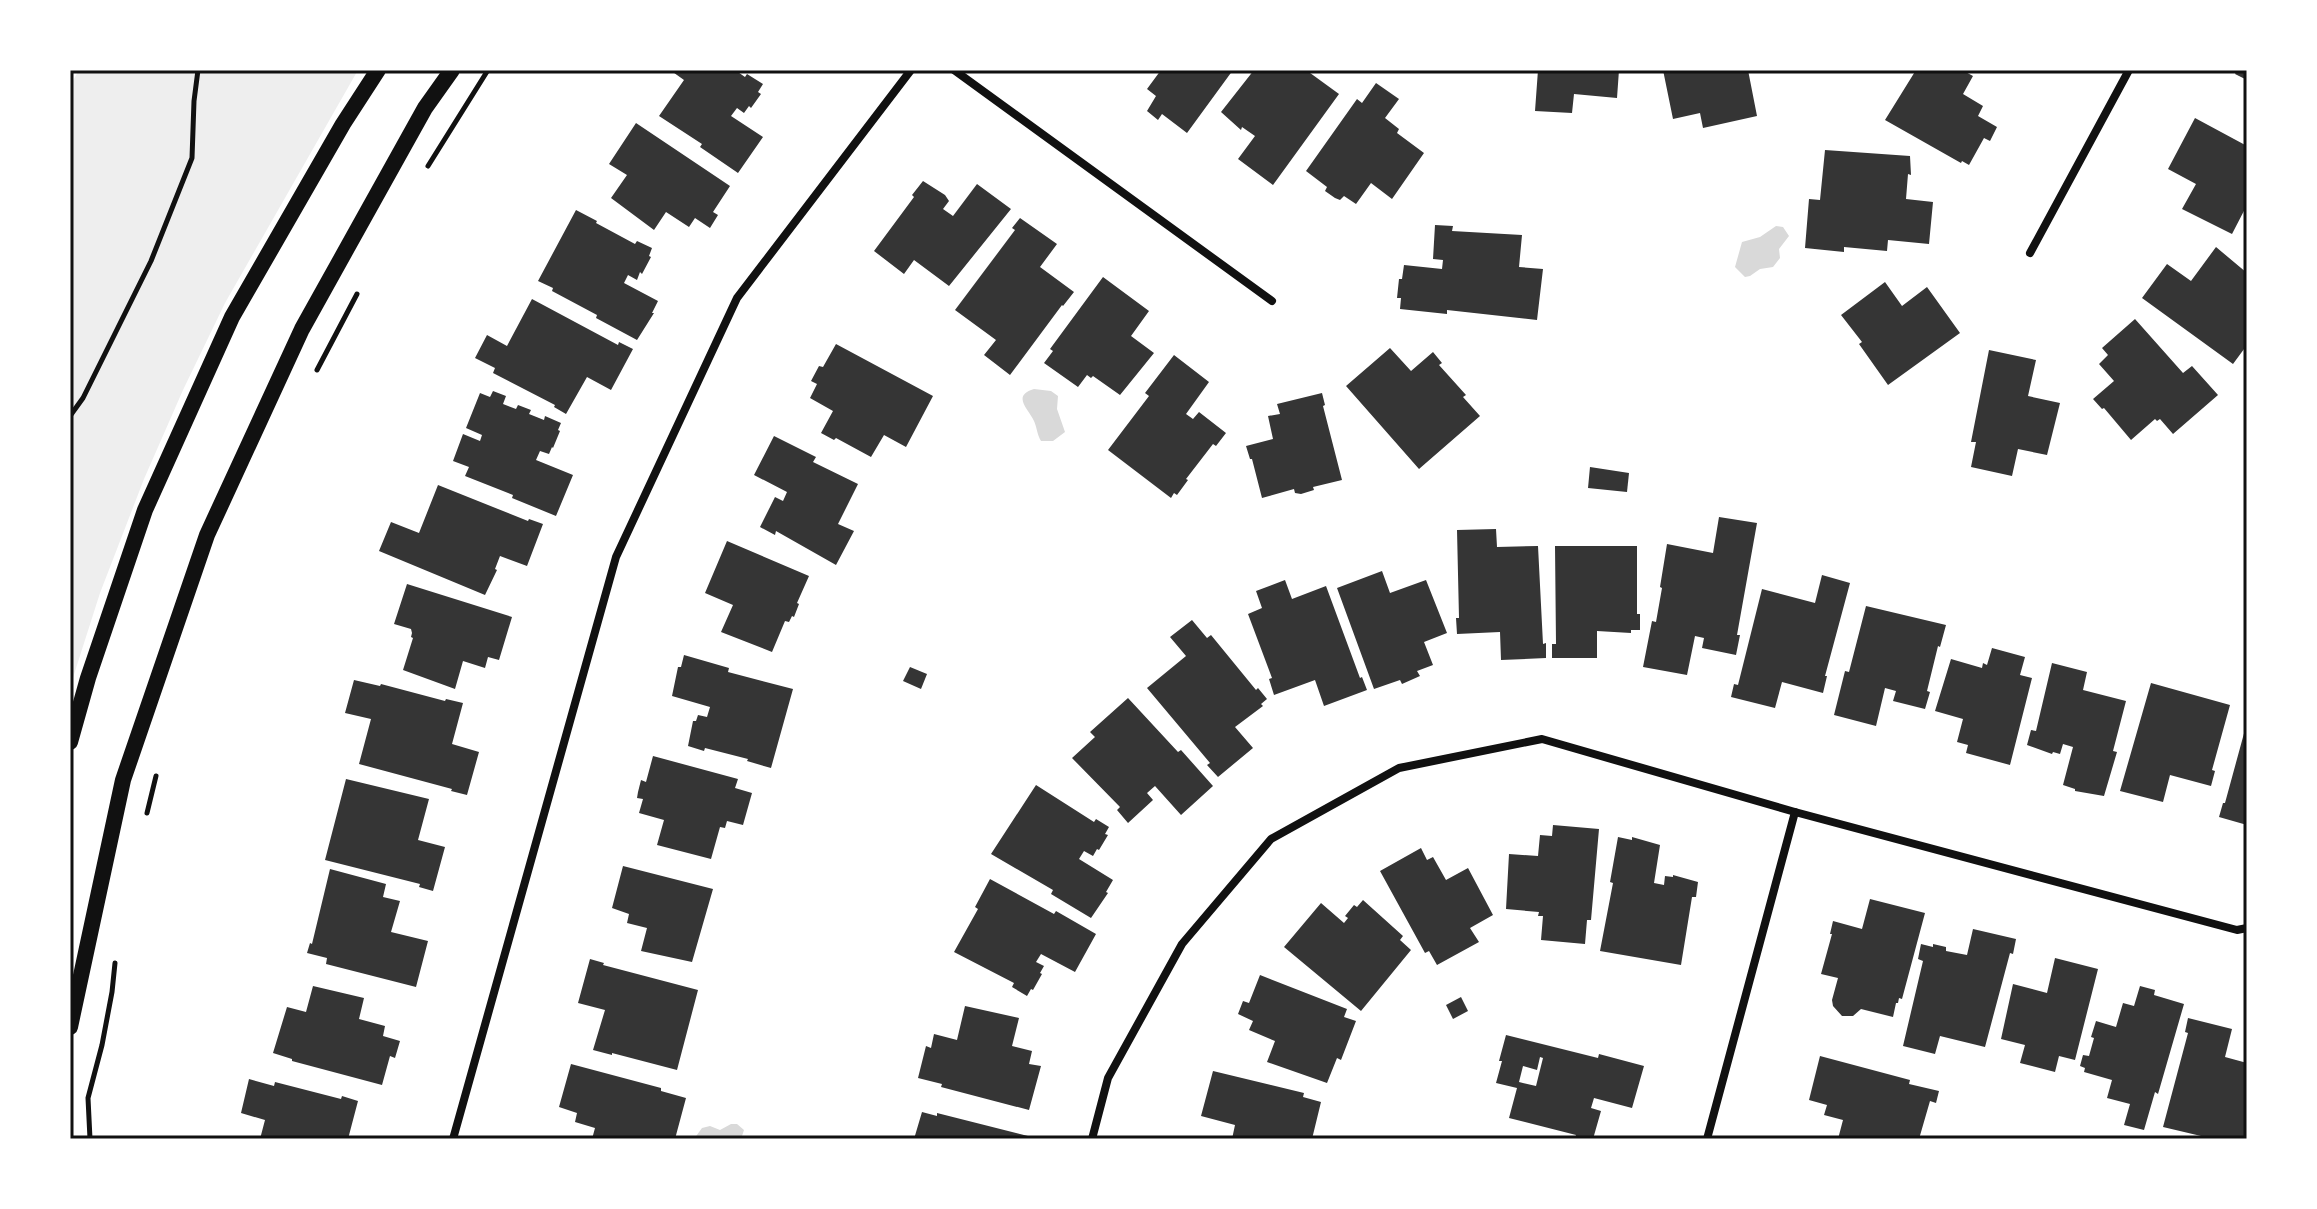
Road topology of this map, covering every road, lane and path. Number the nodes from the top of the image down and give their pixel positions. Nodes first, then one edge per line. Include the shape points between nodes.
1 (198, 70) edge
2 (378, 70) edge
3 (452, 70) edge
4 (488, 70) edge
5 (911, 70) edge
6 (954, 70) edge
7 (2129, 70) edge
8 (423, 173) dead end
9 (2030, 253) dead end
10 (360, 287) dead end
11 (1272, 301) dead end
12 (311, 381) dead end
13 (70, 416) edge
14 (70, 742) edge
15 (159, 764) dead end
16 (1795, 812) junction
17 (145, 823) dead end
18 (2247, 928) edge
19 (116, 949) dead end
20 (70, 1027) edge
21 (90, 1139) edge
22 (453, 1139) edge
23 (1092, 1139) edge
24 (1707, 1139) edge

1 - 13 path via 192,158 151,261
2 - 14 main road via 240,304 207,372 145,510
3 - 20 main road via 425,108 302,329 207,535 123,780
4 - 8 path
5 - 22 street via 737,298 616,557
6 - 11 street
7 - 9 street
10 - 12 path
15 - 17 path
16 - 18 street via 2237,930
16 - 23 street via 1542,739 1399,768 1271,839 1182,944 1108,1078
16 - 24 street
19 - 21 path via 110,1005 88,1098

